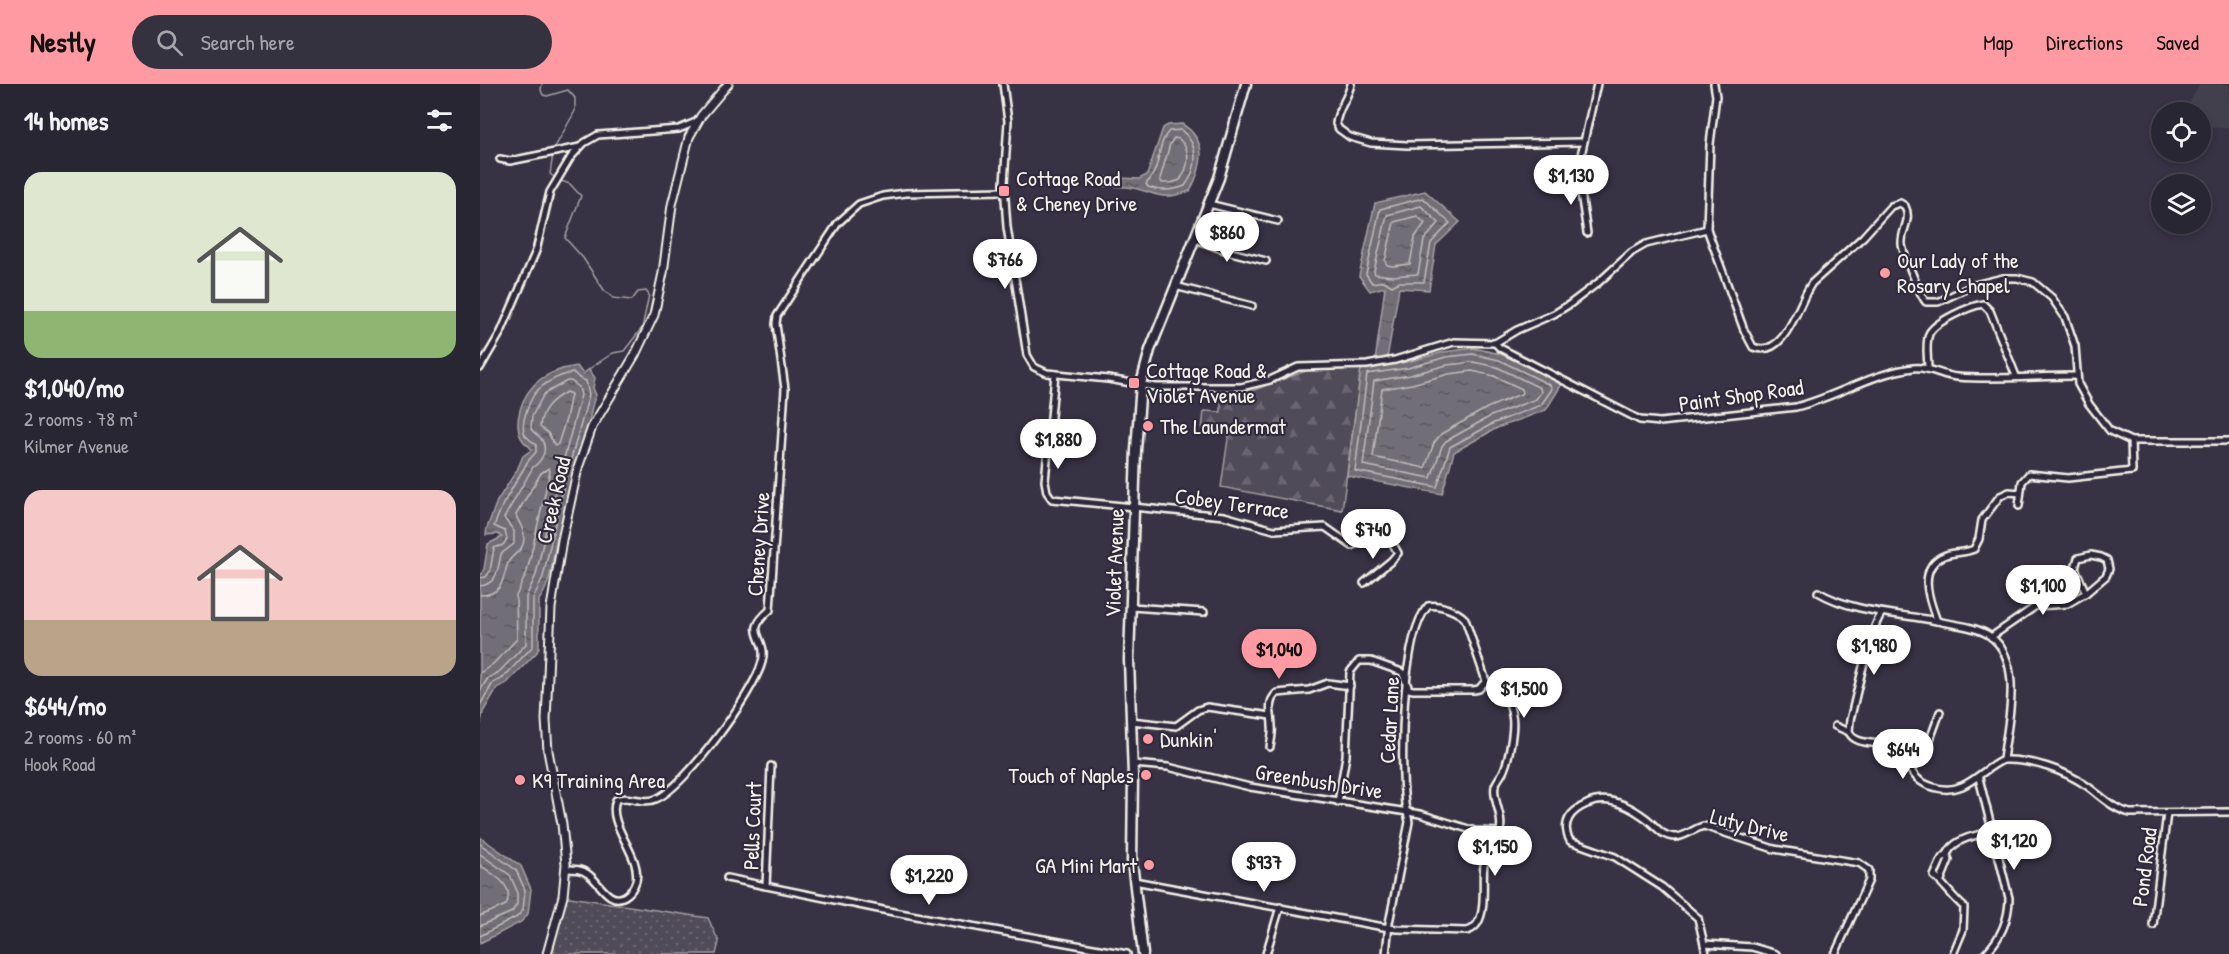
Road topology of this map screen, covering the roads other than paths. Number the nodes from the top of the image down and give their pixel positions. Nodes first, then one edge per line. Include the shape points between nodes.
1 (728, 84) edge
2 (1003, 84) edge
3 (1246, 84) edge
4 (1351, 84) edge
5 (1597, 84) edge
6 (1714, 84) edge
7 (698, 121) junction
8 (1583, 142) junction
9 (580, 147) junction
10 (500, 159) dead end
11 (1004, 191) junction
12 (1209, 204) junction
13 (1278, 221) dead end
14 (1707, 229) junction
15 (1587, 234) dead end
16 (1195, 239) junction
17 (1266, 261) dead end
18 (1176, 286) junction
19 (1252, 306) dead end
20 (1495, 343) junction
21 (480, 368) edge
22 (1928, 369) junction
23 (1055, 374) junction
24 (2016, 376) junction
25 (2076, 376) junction
26 (1141, 384) junction
27 (2131, 441) junction
28 (2229, 441) edge
29 (2020, 493) junction
30 (2019, 506) dead end
31 (1135, 507) junction
32 (1364, 584) dead end
33 (1818, 592) dead end
34 (2086, 593) junction
35 (1131, 607) junction
36 (1204, 612) dead end
37 (1882, 613) junction
38 (1937, 621) junction
39 (1991, 637) junction
40 (1406, 679) junction
41 (1486, 681) junction
42 (1350, 686) junction
43 (1940, 712) dead end
44 (1271, 716) junction
45 (1131, 722) junction
46 (1835, 726) dead end
47 (1849, 732) junction
48 (1270, 747) dead end
49 (2002, 760) junction
50 (1133, 764) junction
51 (771, 766) dead end
52 (1911, 771) junction
53 (1978, 778) junction
54 (1338, 802) junction
55 (1407, 812) junction
56 (2229, 812) edge
57 (2167, 813) junction
58 (1500, 832) junction
59 (1991, 832) junction
60 (566, 869) junction
61 (727, 878) dead end
62 (1134, 881) junction
63 (766, 886) junction
64 (1280, 907) junction
65 (2153, 925) dead end
66 (1389, 928) junction
67 (1704, 944) junction
68 (547, 954) edge
69 (1127, 954) edge
70 (1143, 954) edge
71 (1266, 954) edge
72 (1386, 954) edge
73 (1706, 954) edge
74 (1776, 954) edge
75 (1835, 954) edge
76 (1953, 954) edge
77 (1985, 954) edge

1 - 7 street, Creek Road
2 - 11 street via 1008,121
3 - 12 main road, Violet Avenue
4 - 8 street via 1336,124 1342,132 1360,141 1407,145
5 - 8 street
6 - 14 street
7 - 9 street via 679,129 605,133
7 - 60 street, Creek Road via 684,151 654,315 585,446 555,574 546,720
8 - 15 street via 1579,176
9 - 10 street via 510,161
9 - 21 street via 554,184 536,251 501,332
11 - 23 street via 1027,355 1036,369
11 - 60 street, Cheney Drive via 906,193 866,201 838,223 810,264 776,320 786,389 770,610 758,620 756,629 764,650 759,674 688,772 664,795 645,802 624,798 616,801 614,814 636,869 635,883 628,893 612,897 590,875
12 - 13 street
12 - 16 main road, Violet Avenue
14 - 20 street via 1646,244 1570,304
14 - 25 street via 1747,339 1753,347 1763,349 1788,330 1812,284 1891,206 1903,204 1908,216 1903,252 1923,300 1938,302 1974,285 2003,278 2033,282 2052,298 2068,323 2075,346
16 - 17 street
16 - 18 main road, Violet Avenue
18 - 19 street
18 - 26 main road, Violet Avenue
20 - 22 street, Paint Shop Road via 1640,420 1660,422 1796,407 1894,372
20 - 26 street via 1454,342 1367,365 1298,366 1252,386
22 - 24 street, Paint Shop Road via 1951,376
22 - 24 street via 1928,339 1932,330 1951,316 1983,304 1990,311
23 - 26 street
23 - 31 street via 1045,481 1049,496
24 - 25 street, Paint Shop Road
25 - 27 street via 2085,398 2104,425
26 - 31 main road, Violet Avenue
27 - 28 street
27 - 29 street via 2132,471 2068,478 2029,474
29 - 30 street
29 - 38 street via 2000,496 1982,520 1974,549 1934,563 1926,587
31 - 32 street, Cobey Terrace via 1224,516 1274,530 1325,527 1352,546 1375,529 1381,530 1398,553
31 - 35 main road, Violet Avenue
33 - 37 street via 1834,601
34 - 34 street via 2108,574 2107,561 2101,557 2083,556 2077,561 2075,568
34 - 39 street via 2067,604 2036,606
35 - 36 street
35 - 45 main road, Violet Avenue
37 - 38 street
37 - 47 street
38 - 39 street
39 - 49 street via 2005,656 2011,678
40 - 41 street via 1413,690 1474,690
40 - 41 street, Cedar Lane via 1415,635 1423,613 1431,605 1459,613 1465,619
40 - 42 street via 1402,672 1365,660 1350,672
40 - 55 street, Cedar Lane via 1403,775
41 - 58 street via 1507,697 1513,720 1505,769 1495,787
42 - 44 street via 1328,683 1309,690 1282,691 1272,699
42 - 54 street via 1346,756
43 - 52 street via 1928,745
44 - 45 street via 1207,707 1176,726
44 - 48 street
45 - 50 main road, Violet Avenue
46 - 47 street
47 - 52 street via 1857,740 1895,749
49 - 53 street
49 - 57 street via 2035,764 2074,778 2124,812
50 - 54 street, Greenbush Drive via 1168,767
50 - 62 main road, Violet Avenue
51 - 63 street, Pells Court
52 - 53 street via 1923,783 1940,789 1957,789
53 - 59 street
54 - 55 street, Greenbush Drive
55 - 58 street, Greenbush Drive via 1474,831
55 - 66 street, Cedar Lane via 1408,829
56 - 57 street
57 - 65 street, Pond Road
58 - 66 street via 1485,862 1478,925 1467,931 1441,932
59 - 76 street via 1966,838 1952,847 1934,876 1964,907 1963,930
59 - 77 street via 2009,906 1998,939
60 - 68 street, Creek Road
61 - 63 street
62 - 64 street
62 - 70 main road, Violet Avenue
63 - 69 street
64 - 66 street
64 - 71 street
66 - 72 street, Cedar Lane
67 - 73 street, Luty Drive
67 - 74 street via 1752,947
67 - 75 street, Luty Drive via 1698,918 1662,887 1615,857 1570,841 1566,828 1573,813 1603,799 1626,805 1673,837 1704,826 1774,849 1859,863 1869,870 1869,880

